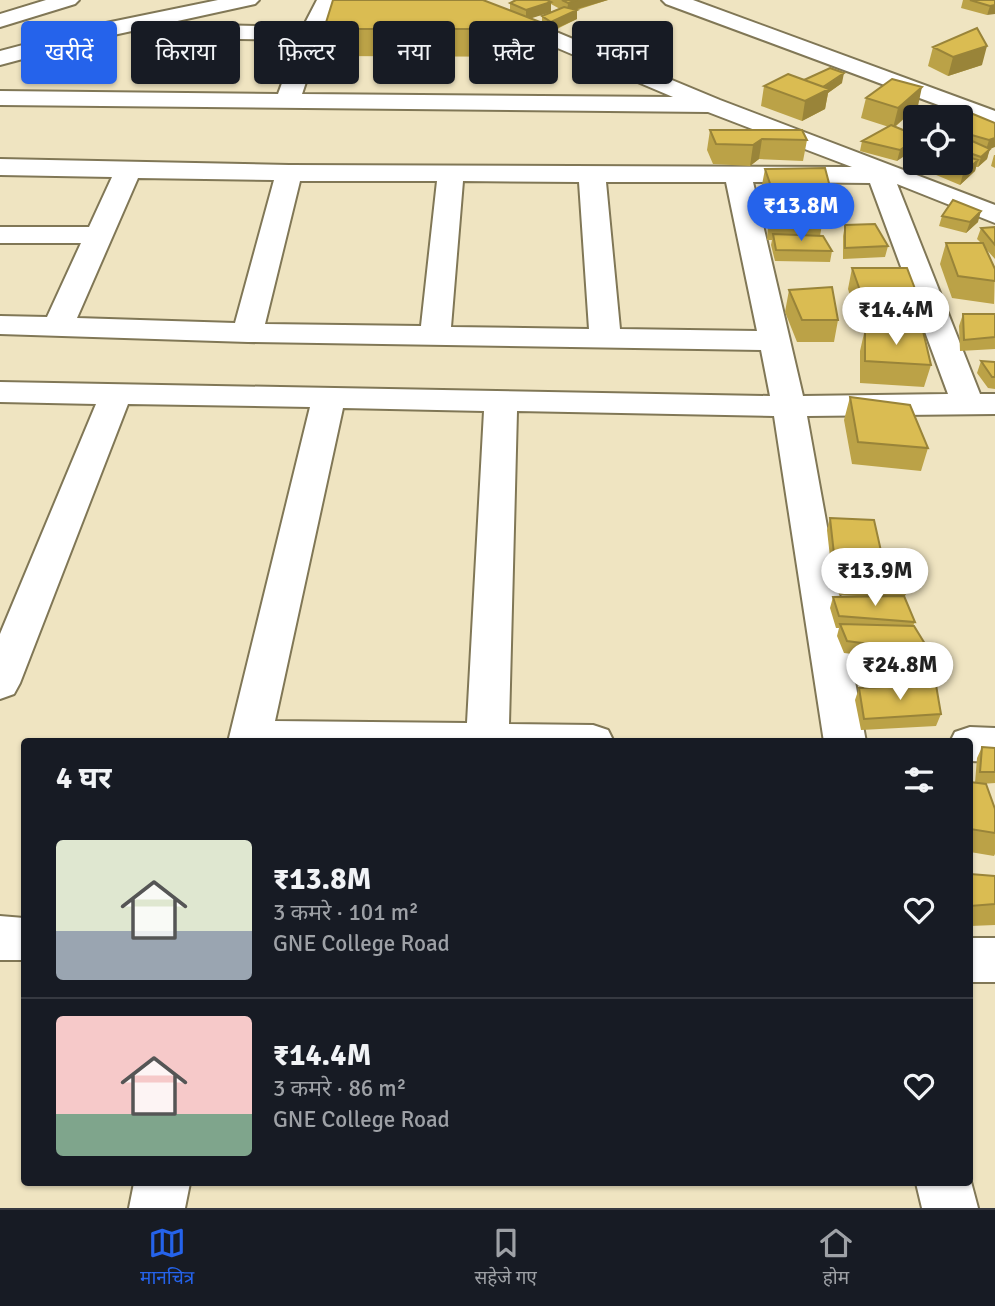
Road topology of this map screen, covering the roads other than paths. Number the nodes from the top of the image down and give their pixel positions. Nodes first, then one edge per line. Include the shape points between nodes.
1 (68, 0) edge
2 (248, 0) edge
3 (328, 0) edge
4 (461, 0) edge
5 (673, 0) edge
6 (0, 21) edge
7 (318, 21) edge
8 (117, 28) edge
9 (117, 30) edge
10 (254, 33) edge
11 (21, 52) edge
12 (0, 58) edge
13 (294, 84) edge
14 (0, 98) edge
15 (288, 100) junction
16 (711, 105) junction
17 (995, 119) edge
18 (0, 167) edge
19 (128, 170) junction
20 (289, 173) junction
21 (451, 174) junction
22 (592, 174) junction
23 (888, 175) junction
24 (738, 176) junction
25 (995, 215) edge
26 (0, 235) edge
27 (99, 235) junction
28 (0, 326) edge
29 (58, 327) junction
30 (248, 334) junction
31 (435, 336) junction
32 (605, 339) junction
33 (772, 341) junction
34 (0, 392) edge
35 (115, 396) junction
36 (329, 398) junction
37 (501, 402) junction
38 (982, 404) edge
39 (789, 406) junction
40 (0, 683) edge
41 (250, 738) edge
42 (487, 738) edge
43 (844, 738) edge
44 (973, 744) edge
45 (995, 744) edge
46 (0, 938) edge
47 (21, 939) edge
48 (973, 960) edge
49 (995, 960) edge
50 (161, 1186) edge
51 (945, 1186) edge
52 (157, 1208) edge
53 (950, 1208) edge

1 - 6 street
2 - 8 street
3 - 7 street
4 - 16 street
5 - 17 street
9 - 10 street
11 - 12 street
13 - 15 street
14 - 15 street
15 - 16 street
16 - 23 street
18 - 19 street
19 - 20 street
19 - 27 street
20 - 21 street
20 - 30 street
21 - 22 street
21 - 31 street
22 - 24 street
22 - 32 street
23 - 24 street
23 - 25 street
23 - 38 street
24 - 33 street
26 - 27 street
27 - 29 street
28 - 29 street
29 - 30 street
30 - 31 street
31 - 32 street
32 - 33 street
33 - 39 street
34 - 35 street
35 - 36 street
35 - 40 street
36 - 37 street
36 - 41 street
37 - 39 street
37 - 42 street
38 - 39 street
39 - 43 street
44 - 45 street
46 - 47 street
48 - 49 street
50 - 52 street
51 - 53 street

